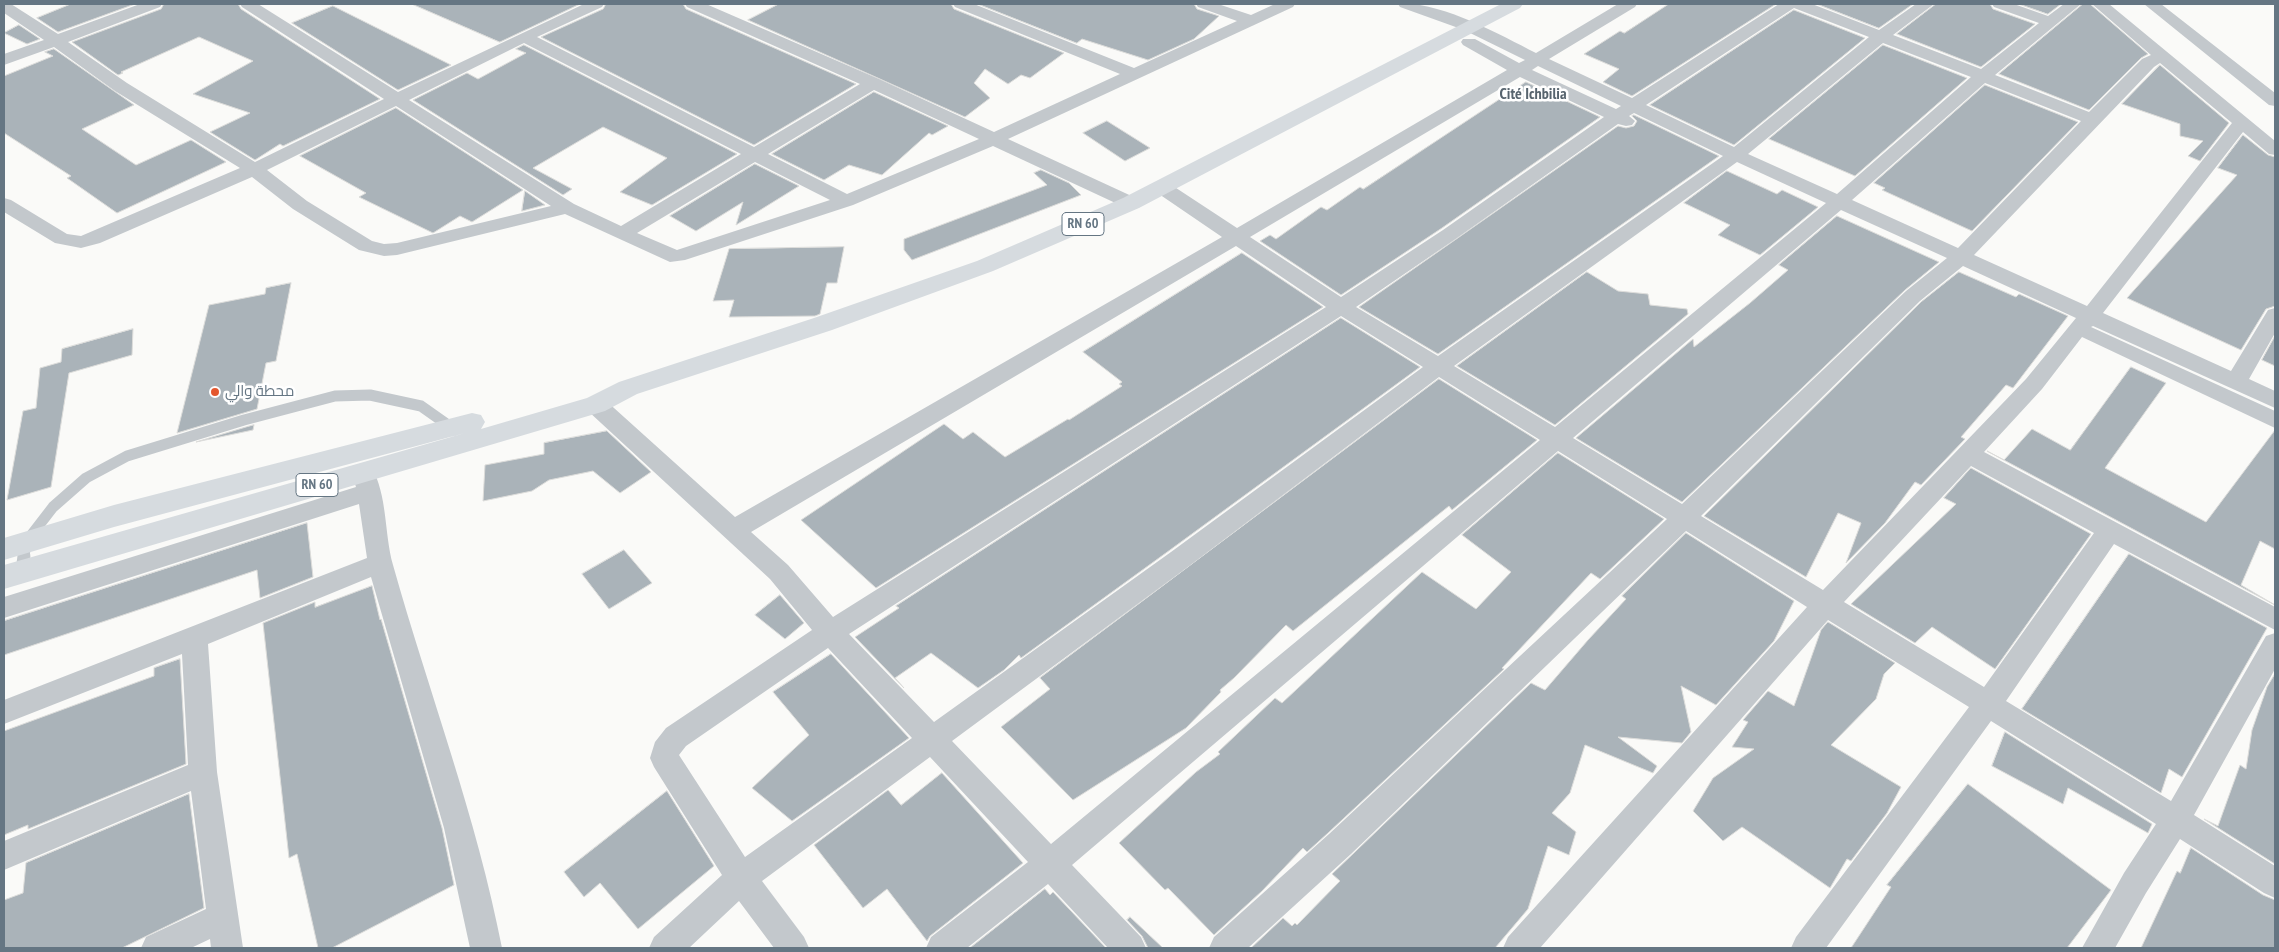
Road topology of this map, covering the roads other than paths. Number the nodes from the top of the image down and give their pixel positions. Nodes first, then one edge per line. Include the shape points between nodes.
1 (154, 4) edge
2 (248, 4) edge
3 (596, 4) edge
4 (693, 4) edge
5 (961, 4) edge
6 (1204, 4) edge
7 (1287, 4) edge
8 (1406, 4) edge
9 (1514, 4) edge
10 (1629, 4) edge
11 (1789, 4) edge
12 (1799, 4) edge
13 (1926, 4) edge
14 (2000, 4) edge
15 (2073, 4) edge
16 (2100, 4) edge
17 (2152, 4) edge
18 (4, 6) edge
19 (989, 8) edge
20 (1250, 20) junction
21 (2051, 22) junction
22 (1459, 28) junction
23 (1881, 36) junction
24 (524, 37) junction
25 (57, 41) junction
26 (2162, 55) junction
27 (1538, 58) junction
28 (4, 60) edge
29 (1517, 69) junction
30 (1134, 74) junction
31 (1983, 76) junction
32 (873, 83) junction
33 (396, 100) junction
34 (2275, 101) edge
35 (1624, 111) junction
36 (2092, 119) junction
37 (2242, 122) junction
38 (994, 139) junction
39 (2275, 150) edge
40 (754, 154) junction
41 (1729, 159) junction
42 (254, 169) junction
43 (1163, 188) junction
44 (846, 200) junction
45 (1131, 203) junction
46 (4, 204) edge
47 (1833, 206) junction
48 (567, 208) junction
49 (621, 234) junction
50 (1235, 236) junction
51 (1955, 261) junction
52 (1341, 307) junction
53 (2275, 314) edge
54 (2084, 322) junction
55 (1439, 366) junction
56 (2236, 382) junction
57 (628, 388) junction
58 (2275, 400) edge
59 (596, 405) junction
60 (2275, 420) edge
61 (459, 435) junction
62 (1557, 438) junction
63 (1967, 453) junction
64 (366, 482) junction
65 (1683, 518) junction
66 (733, 530) junction
67 (2111, 530) junction
68 (15, 545) edge
69 (380, 563) junction
70 (13, 574) edge
71 (1826, 605) junction
72 (4, 607) edge
73 (2275, 619) edge
74 (830, 632) junction
75 (194, 638) junction
76 (2275, 644) edge
77 (1987, 705) junction
78 (4, 712) edge
79 (933, 738) junction
80 (203, 772) junction
81 (2176, 820) junction
82 (4, 856) edge
83 (1051, 863) junction
84 (741, 878) junction
85 (2275, 883) edge
86 (223, 917) junction
87 (157, 948) edge
88 (227, 948) edge
89 (486, 948) edge
90 (665, 948) edge
91 (793, 948) edge
92 (942, 948) edge
93 (1130, 948) edge
94 (1225, 948) edge
95 (1519, 948) edge
96 (1807, 948) edge
97 (2098, 948) edge

1 - 25 street
2 - 33 street
3 - 24 street
4 - 32 street
5 - 19 street
6 - 20 street
7 - 20 street
8 - 22 street
9 - 22 main road, RN 60
10 - 27 street
11 - 35 street
12 - 23 street
13 - 23 street
14 - 21 street
15 - 21 street
16 - 26 street
17 - 34 street
18 - 25 street
19 - 30 street
20 - 30 street
21 - 31 street
22 - 27 street
22 - 29 street
22 - 43 main road, RN 60
23 - 31 street
23 - 41 street
24 - 33 street
24 - 40 street
25 - 28 street
25 - 42 street via 121,87
26 - 36 street via 2148,63
26 - 37 street
27 - 29 street
27 - 35 street
29 - 35 street
29 - 50 street via 1436,120
30 - 38 street
31 - 36 street
31 - 47 street
32 - 38 street
32 - 40 street
33 - 42 street
33 - 48 street
35 - 41 street
35 - 52 street
36 - 51 street
37 - 39 street
37 - 54 street
38 - 44 street
38 - 45 street
40 - 44 street
40 - 49 street
41 - 47 street
41 - 55 street
42 - 46 street via 93,240 81,242 62,239
42 - 48 street via 300,205 374,250 396,249
43 - 45 main road, RN 60
43 - 50 street
44 - 49 street via 678,256 664,254
45 - 57 main road, RN 60 via 985,266
47 - 51 street
47 - 62 street
48 - 49 street
50 - 52 street
50 - 66 street
51 - 54 street
51 - 65 street via 1819,386
52 - 55 street
52 - 74 street
53 - 56 street
54 - 56 street
54 - 60 street
54 - 63 street via 2034,384
55 - 62 street
55 - 79 street
56 - 58 street
57 - 59 main road, RN 60
57 - 61 main road, RN 60 via 586,393
59 - 61 main road, RN 60
59 - 66 street
61 - 64 main road, RN 60
61 - 68 main road, RN 60 via 114,516
61 - 68 lane via 421,406 370,395 335,396 253,417 127,456 70,490
62 - 65 street
62 - 83 street
63 - 67 street
63 - 71 street
64 - 69 street
64 - 70 main road, RN 60
64 - 72 street
65 - 71 street
65 - 94 street via 1340,844
66 - 74 street via 779,572
67 - 73 street
67 - 77 street
68 - 70 lane
69 - 75 street
69 - 89 street via 459,828
71 - 77 street
71 - 95 street
74 - 79 street
74 - 84 street via 688,727 665,751 664,758
75 - 78 street
75 - 80 street
76 - 81 street
77 - 81 street
77 - 96 street
79 - 83 street
79 - 84 street
80 - 82 street
80 - 86 street
81 - 85 street
81 - 97 street
83 - 92 street
83 - 93 street
84 - 90 street
84 - 91 street
86 - 87 street
86 - 88 street

